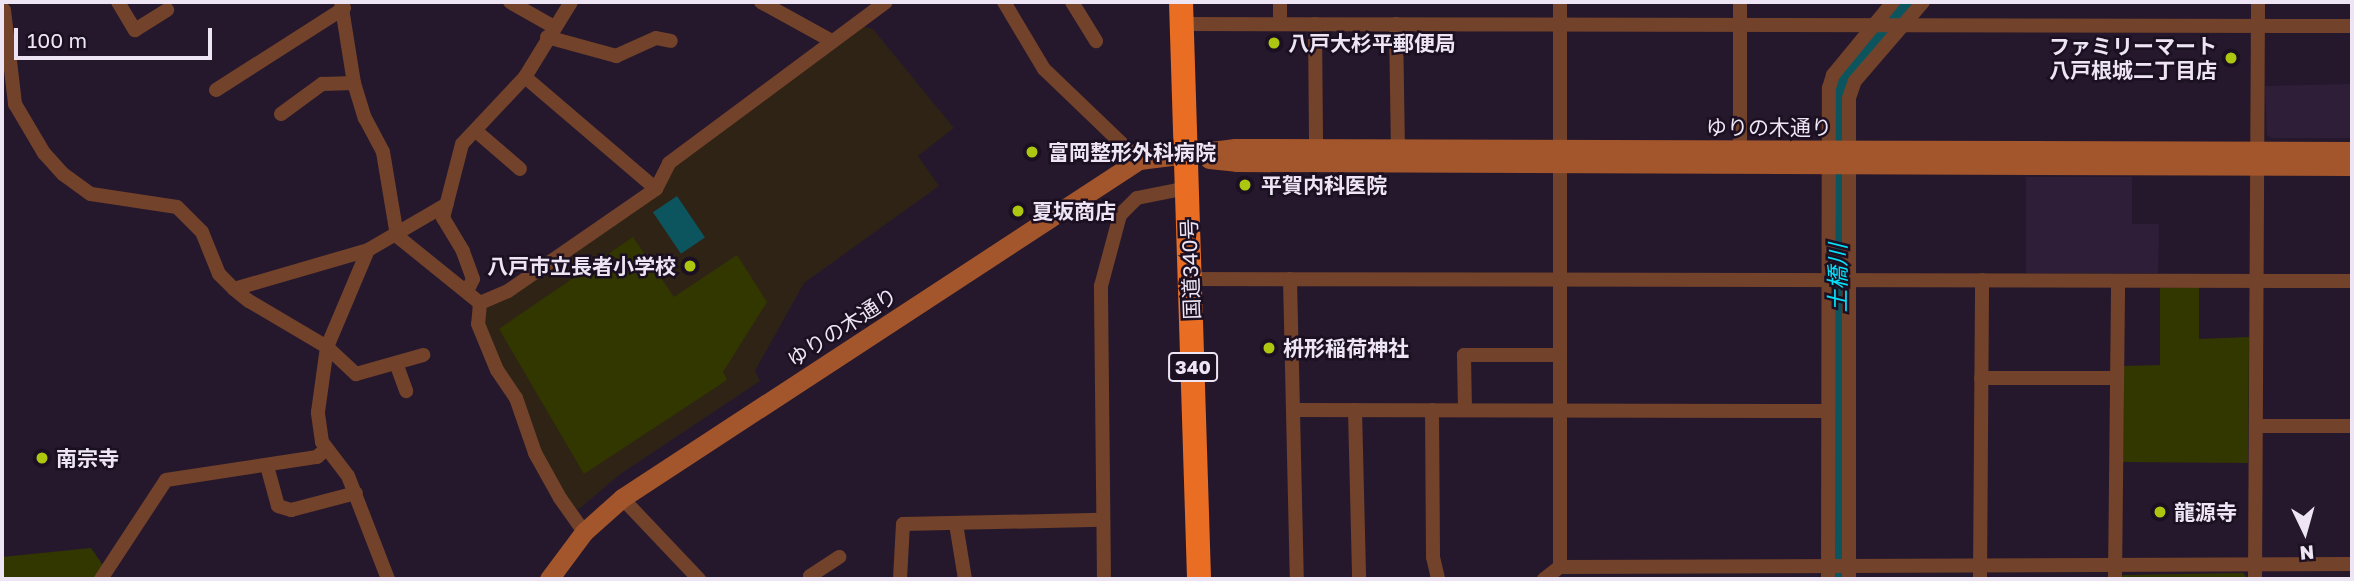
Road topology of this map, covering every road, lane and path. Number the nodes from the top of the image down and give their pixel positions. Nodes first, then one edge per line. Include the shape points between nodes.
1 (118, 2) edge
2 (510, 2) edge
3 (571, 2) edge
4 (761, 2) edge
5 (886, 2) edge
6 (1004, 2) edge
7 (1072, 2) edge
8 (1280, 2) edge
9 (1560, 2) edge
10 (1740, 2) edge
11 (1893, 2) edge
12 (1923, 2) edge
13 (2258, 2) edge
14 (342, 5) edge
15 (5, 8) edge
16 (167, 10) dead end
17 (1181, 13) edge
18 (1280, 23) junction
19 (1396, 23) junction
20 (1560, 23) junction
21 (1315, 24) junction
22 (1739, 26) junction
23 (1873, 26) junction
24 (1903, 26) junction
25 (2258, 26) junction
26 (2352, 26) edge
27 (550, 32) junction
28 (671, 41) dead end
29 (832, 41) junction
30 (1097, 41) dead end
31 (524, 77) junction
32 (354, 83) junction
33 (216, 90) dead end
34 (281, 114) dead end
35 (476, 131) junction
36 (1316, 149) junction
37 (1740, 150) junction
38 (2352, 151) edge
39 (1186, 155) junction
40 (1398, 156) junction
41 (1559, 156) junction
42 (1840, 156) junction
43 (2257, 158) junction
44 (1139, 160) junction
45 (2352, 166) edge
46 (520, 169) dead end
47 (1187, 188) junction
48 (656, 189) junction
49 (447, 204) junction
50 (397, 236) junction
51 (368, 250) junction
52 (1191, 279) junction
53 (1290, 279) junction
54 (1558, 279) junction
55 (1982, 280) junction
56 (2257, 280) junction
57 (1829, 281) junction
58 (1849, 281) junction
59 (2118, 281) junction
60 (2352, 281) edge
61 (234, 289) junction
62 (467, 290) junction
63 (480, 303) junction
64 (327, 347) junction
65 (424, 355) dead end
66 (1559, 355) junction
67 (396, 363) junction
68 (1981, 378) junction
69 (2117, 378) junction
70 (406, 391) dead end
71 (1559, 409) junction
72 (1293, 410) junction
73 (1355, 410) junction
74 (1432, 410) junction
75 (1465, 410) junction
76 (1828, 411) junction
77 (2256, 426) junction
78 (2352, 426) edge
79 (326, 449) junction
80 (267, 466) junction
81 (356, 493) junction
82 (622, 498) junction
83 (1102, 520) junction
84 (956, 524) junction
85 (584, 532) junction
86 (839, 557) dead end
87 (2352, 564) edge
88 (1560, 567) junction
89 (2115, 572) edge
90 (2255, 572) edge
91 (1622, 573) edge
92 (1828, 573) edge
93 (1849, 573) edge
94 (1980, 573) edge
95 (101, 579) edge
96 (388, 579) edge
97 (549, 579) edge
98 (699, 579) edge
99 (811, 579) edge
100 (900, 579) edge
101 (965, 579) edge
102 (1104, 579) edge
103 (1199, 579) edge
104 (1297, 579) edge
105 (1359, 579) edge
106 (1438, 579) edge
107 (1544, 579) edge

1 - 16 street via 135,30
2 - 27 street
3 - 27 street
4 - 29 street
5 - 29 street
6 - 44 street via 1044,69
7 - 30 street
8 - 18 street
9 - 20 street
10 - 22 street
11 - 23 street
12 - 24 street
13 - 25 street
14 - 32 street
14 - 33 street
15 - 61 street via 15,104 44,153 91,194 177,207 202,232 219,274
17 - 18 street
17 - 39 highway, 国道340号 / 340
18 - 21 street
19 - 20 street
19 - 21 street
19 - 40 street
20 - 22 street
20 - 41 street
21 - 36 street
22 - 23 street
22 - 37 street
23 - 24 street
23 - 42 street via 1833,75 1829,88
24 - 25 street
24 - 42 street via 1855,81
25 - 26 street
25 - 43 street
27 - 28 street via 615,56 656,38
27 - 31 street
29 - 48 street via 669,163
31 - 35 street
31 - 48 street
32 - 34 street via 322,84
32 - 50 street via 383,152
35 - 46 street
35 - 49 street via 462,144
36 - 39 street, ゆりの木通り via 1235,148
36 - 40 street, ゆりの木通り
37 - 41 street, ゆりの木通り
37 - 42 street, ゆりの木通り
38 - 43 street, ゆりの木通り
39 - 40 street, ゆりの木通り via 1236,162
39 - 44 street, ゆりの木通り
39 - 47 highway, 国道340号 / 340
40 - 41 street, ゆりの木通り
41 - 42 street, ゆりの木通り
41 - 54 street
42 - 43 street, ゆりの木通り
42 - 57 street
42 - 58 street
43 - 45 street, ゆりの木通り
43 - 56 street
44 - 82 street, ゆりの木通り
47 - 52 highway, 国道340号 / 340
47 - 83 street via 1136,198 1120,215 1101,286
48 - 63 street via 508,291
49 - 50 street
49 - 62 street via 443,218 473,279
50 - 51 street
50 - 62 street
51 - 61 street
51 - 64 street
52 - 53 street
52 - 103 highway, 国道340号 / 340
53 - 54 street
53 - 72 street
54 - 57 street
54 - 66 street
55 - 58 street
55 - 59 street
55 - 68 street
56 - 59 street
56 - 60 street
56 - 77 street
57 - 58 street
57 - 76 street
58 - 93 street
59 - 69 street
61 - 64 street
62 - 63 street
63 - 85 street via 478,324 496,370 516,398 535,453
64 - 67 street via 356,374
64 - 79 street via 318,412
65 - 67 street
66 - 71 street
66 - 75 street via 1464,355
67 - 70 street
68 - 69 street
68 - 94 street
69 - 89 street
71 - 75 street
71 - 76 street
71 - 88 street
72 - 73 street
72 - 104 street
73 - 74 street
73 - 105 street
74 - 75 street
74 - 106 street via 1433,557
76 - 92 street
77 - 78 street
77 - 90 street
79 - 80 street via 317,457
79 - 81 street
80 - 81 street via 278,506 291,510
80 - 95 street via 166,480
81 - 96 street
82 - 85 street, ゆりの木通り
82 - 98 street
83 - 84 street
83 - 102 street
84 - 100 street via 903,524
84 - 101 street
85 - 97 street, ゆりの木通り
86 - 99 street
87 - 90 street
88 - 91 street
88 - 107 street
89 - 90 street
89 - 94 street
91 - 92 street
92 - 93 street
93 - 94 street

